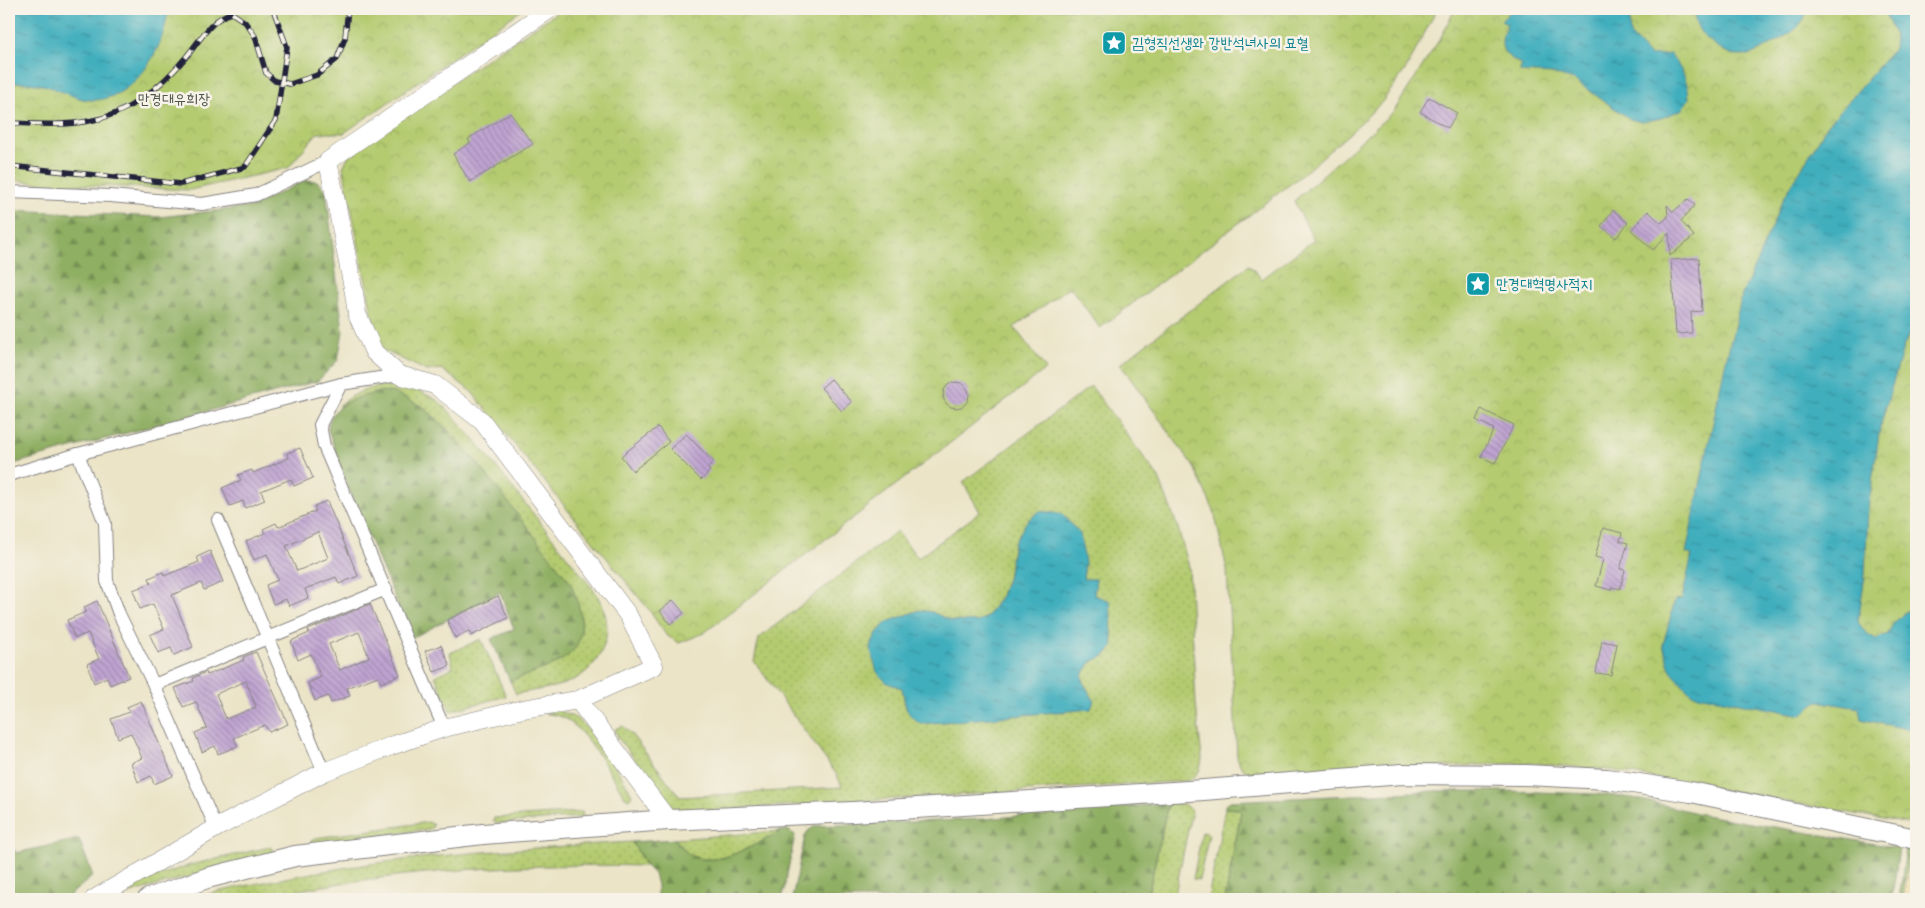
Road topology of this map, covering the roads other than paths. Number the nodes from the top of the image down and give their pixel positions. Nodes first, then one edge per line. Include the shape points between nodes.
1 (550, 9) edge
2 (328, 162) junction
3 (9, 192) edge
4 (399, 375) junction
5 (341, 384) junction
6 (78, 454) junction
7 (9, 475) edge
8 (218, 520) dead end
9 (386, 589) junction
10 (268, 638) junction
11 (154, 685) junction
12 (578, 700) junction
13 (444, 728) junction
14 (324, 772) junction
15 (668, 820) junction
16 (216, 828) junction
17 (1916, 839) edge
18 (94, 899) edge
19 (148, 899) edge

1 - 2 main road
2 - 3 street via 256,195 202,204
2 - 4 main road via 357,314 374,352
4 - 5 street
4 - 12 main road via 436,385 482,421 628,615 654,666
5 - 6 street
5 - 9 street via 320,425 324,446
6 - 7 street
6 - 11 street via 105,523 107,581 119,614
8 - 10 street
9 - 10 street
9 - 13 street
10 - 11 street
10 - 14 street
11 - 16 street
12 - 13 main road
12 - 15 main road
13 - 14 main road
14 - 16 main road
15 - 17 main road via 1204,790 1402,774 1526,775 1607,780 1691,792
15 - 19 main road via 483,834 294,856 207,878
16 - 18 main road

